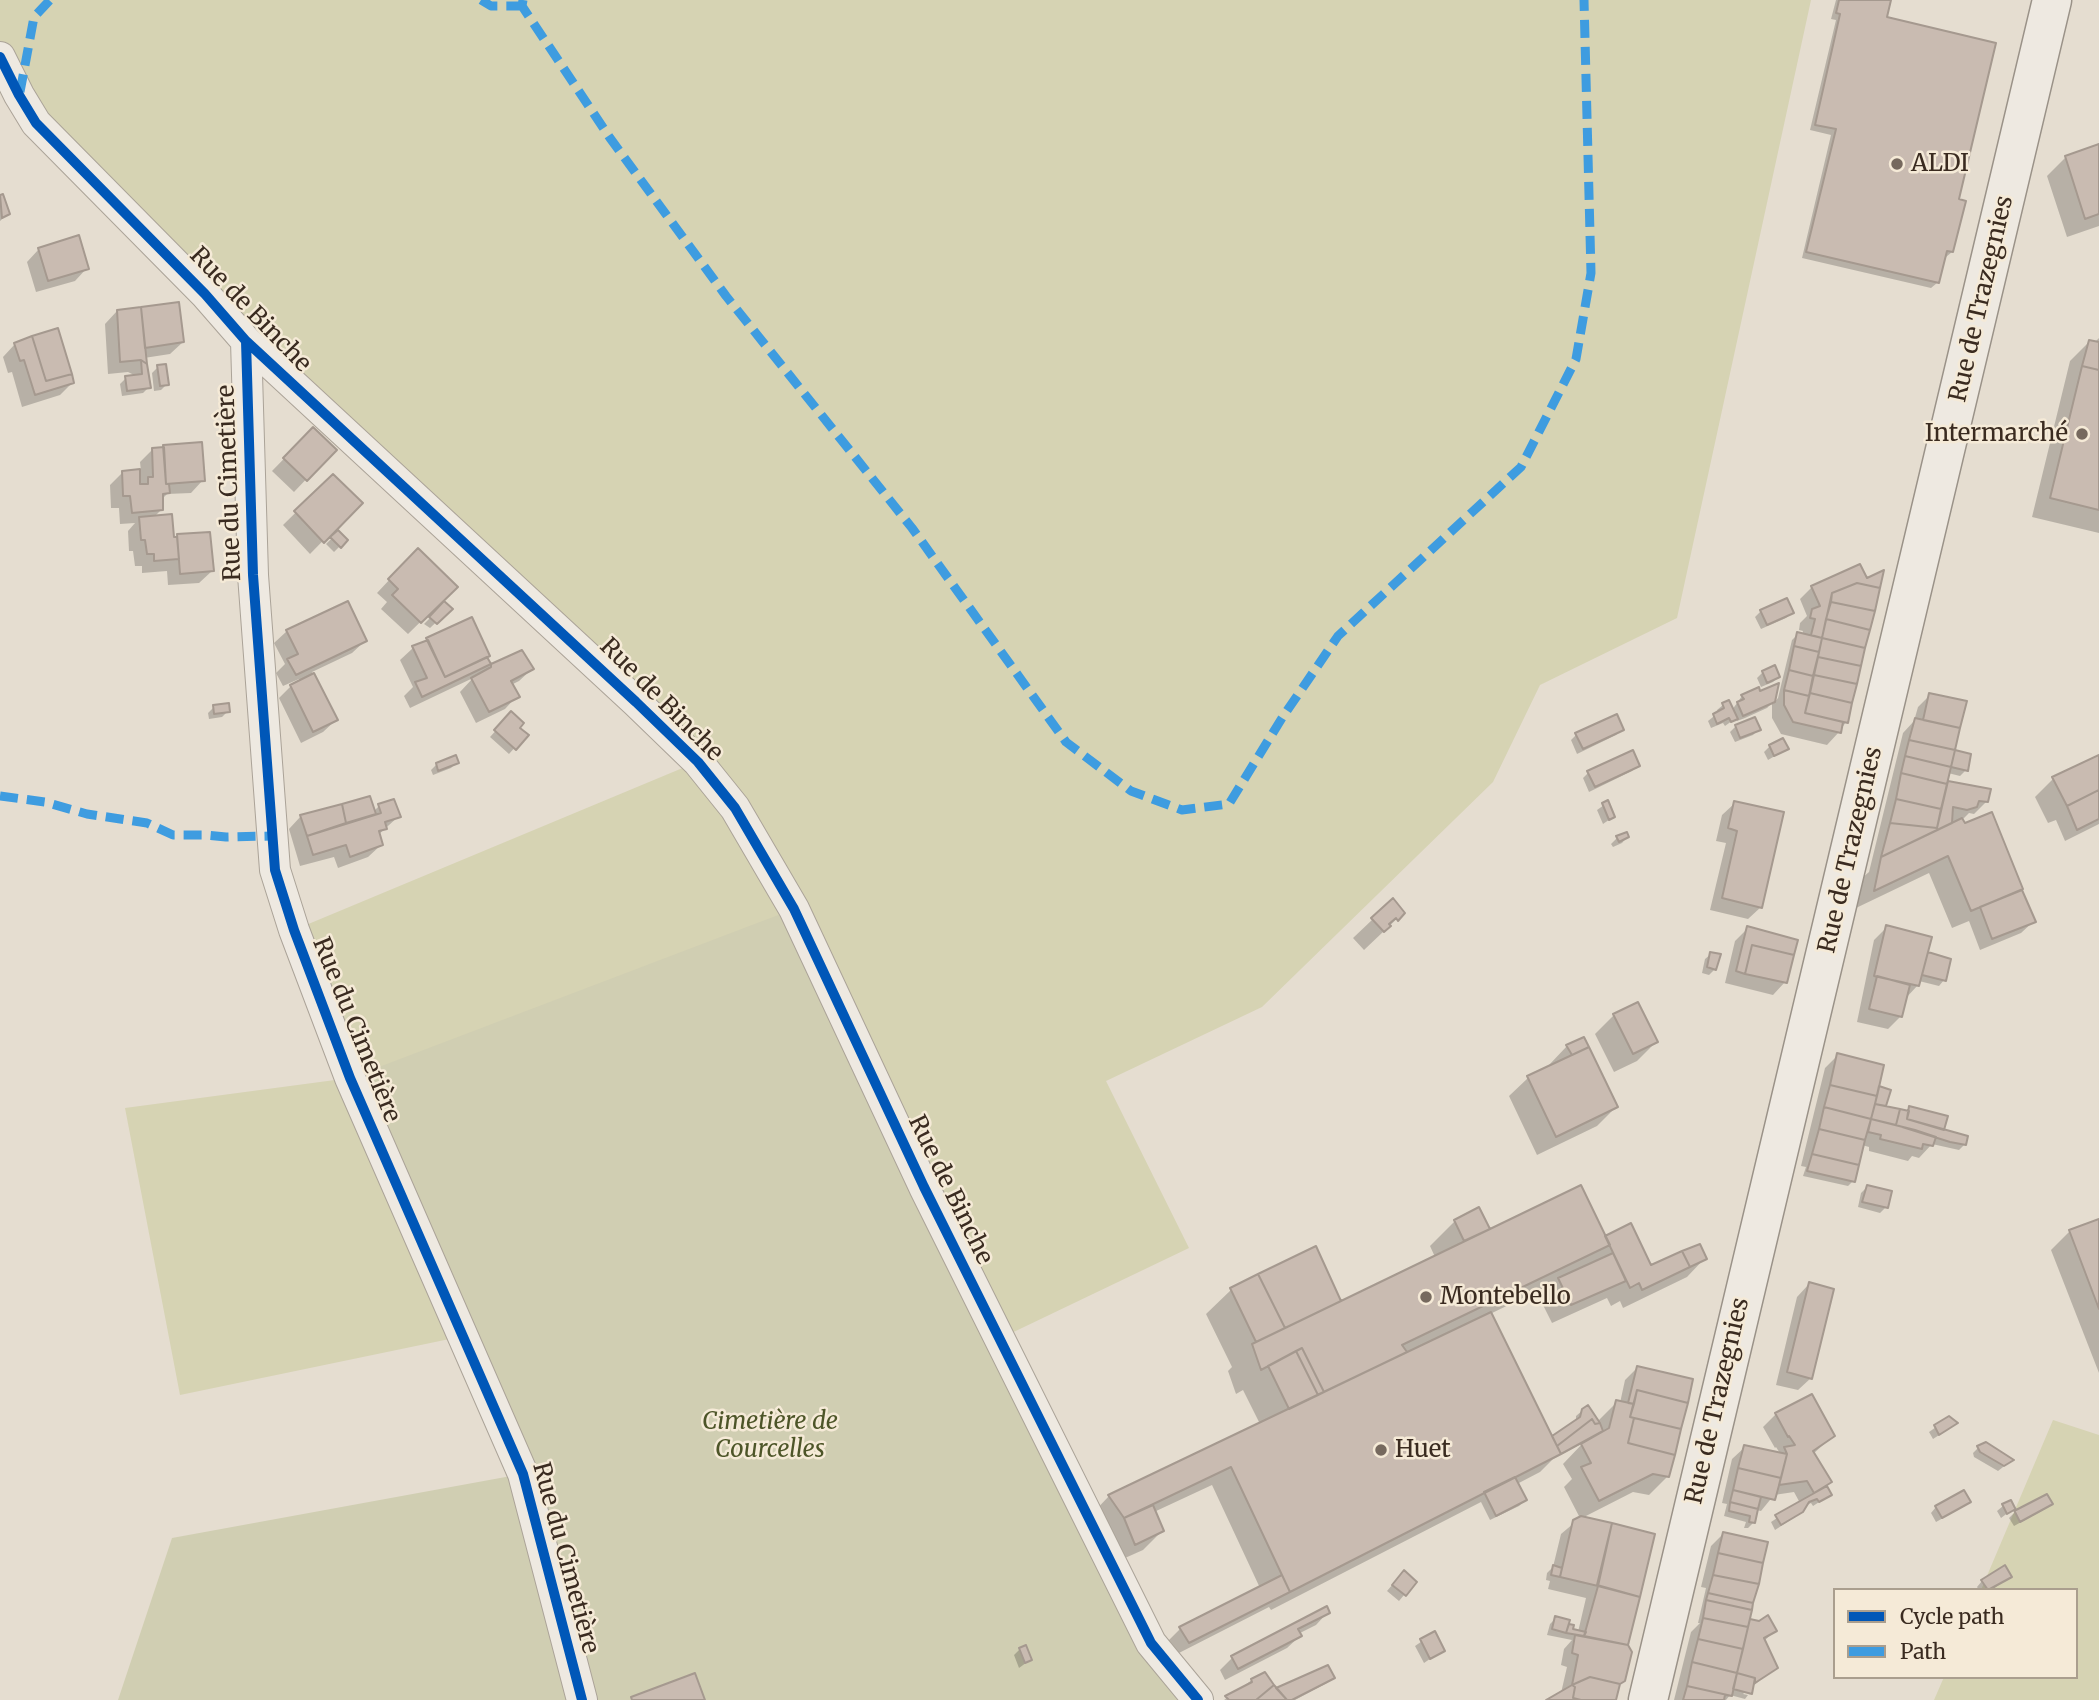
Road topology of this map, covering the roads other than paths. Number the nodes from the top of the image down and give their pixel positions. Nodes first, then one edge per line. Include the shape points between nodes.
1 (2052, 0) edge
2 (0, 57) edge
3 (246, 341) junction
4 (582, 1700) edge
5 (1198, 1700) edge
6 (1648, 1700) edge

1 - 6 main road, Rue de Trazegnies
2 - 3 street, Rue de Binche via 36,123
3 - 4 street, Rue du Cimetière via 253,575 275,870 350,1078 523,1474
3 - 5 street, Rue de Binche via 698,761 734,808 794,909 924,1187 1151,1643

